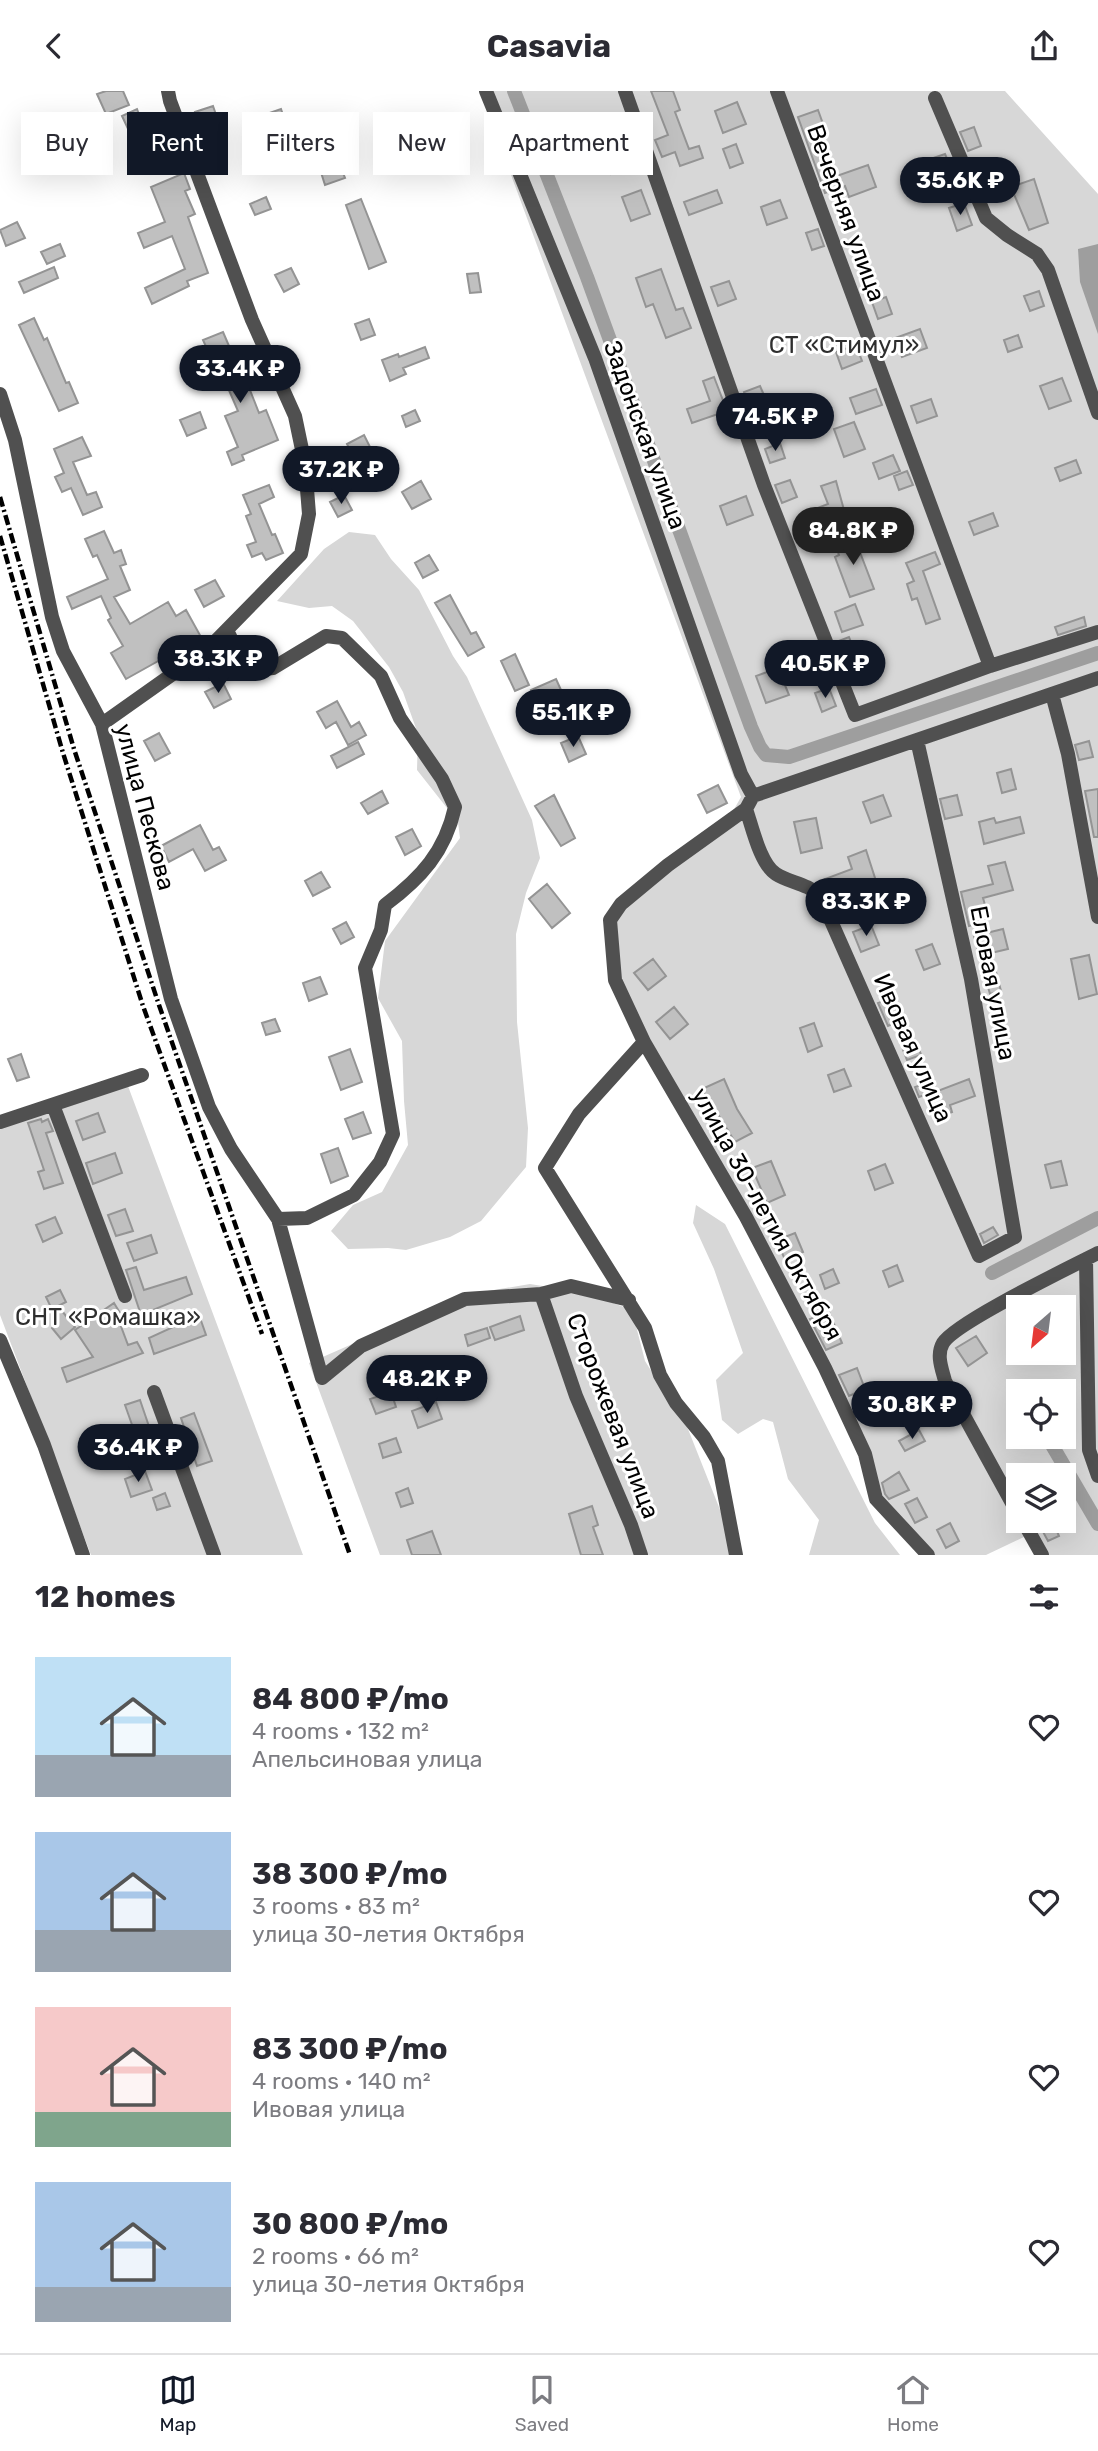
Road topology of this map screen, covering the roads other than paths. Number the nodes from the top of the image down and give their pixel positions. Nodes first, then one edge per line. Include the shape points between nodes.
1 (168, 91) edge
2 (486, 91) edge
3 (625, 91) edge
4 (776, 91) edge
5 (935, 98) dead end
6 (0, 394) edge
7 (1098, 412) edge
8 (227, 630) junction
9 (1098, 632) edge
10 (990, 666) junction
11 (1098, 678) edge
12 (1052, 694) junction
13 (102, 724) junction
14 (917, 740) junction
15 (750, 802) junction
16 (1098, 917) edge
17 (645, 1042) junction
18 (142, 1075) dead end
19 (52, 1105) junction
20 (0, 1122) edge
21 (278, 1219) junction
22 (1015, 1237) joint
23 (1092, 1256) edge
24 (541, 1294) junction
25 (125, 1296) dead end
26 (629, 1300) junction
27 (0, 1340) edge
28 (154, 1392) dead end
29 (1098, 1476) edge
30 (1006, 1492) edge
31 (1029, 1533) edge
32 (83, 1555) edge
33 (214, 1555) edge
34 (641, 1555) edge
35 (736, 1555) edge
36 (928, 1555) edge
37 (1041, 1555) edge

1 - 8 street via 253,320 295,416 305,464 309,514 301,554
2 - 15 street, Задонская улица via 595,358
3 - 10 street via 764,485 855,715
4 - 10 street, Вечерняя улица
5 - 7 street via 986,218 1037,254 1048,270
6 - 13 street, улица Пескова via 15,440 52,617 63,650
8 - 13 street via 208,649
8 - 21 street via 238,654 255,670 273,668 326,636 342,638 381,676 400,718 442,779 455,807 444,843 427,867 384,905 381,930 365,968 393,1135 354,1195 307,1218
9 - 10 street
11 - 12 street
12 - 14 street
12 - 16 street via 1068,754
13 - 21 street, улица Пескова via 171,999 209,1107
14 - 15 street
14 - 22 street, Еловая улица via 971,979
15 - 17 street, улица 30-летия Октября via 621,904 610,920 615,980
15 - 22 street, Ивовая улица via 767,866 820,896 979,1255
17 - 26 street via 579,1114 545,1168
17 - 36 street, улица 30-летия Октября via 746,1217 825,1368 865,1454 876,1499
18 - 19 street
19 - 20 street
19 - 25 street
21 - 24 street, улица Пескова via 322,1378 361,1346 465,1299
23 - 29 street via 1089,1450
23 - 30 street via 968,1322 943,1343 939,1361 945,1381
24 - 26 street via 571,1286
24 - 34 street, Сторожевая улица via 576,1396
26 - 35 street via 645,1328 660,1375 718,1461
27 - 32 street
28 - 33 street
31 - 37 street

